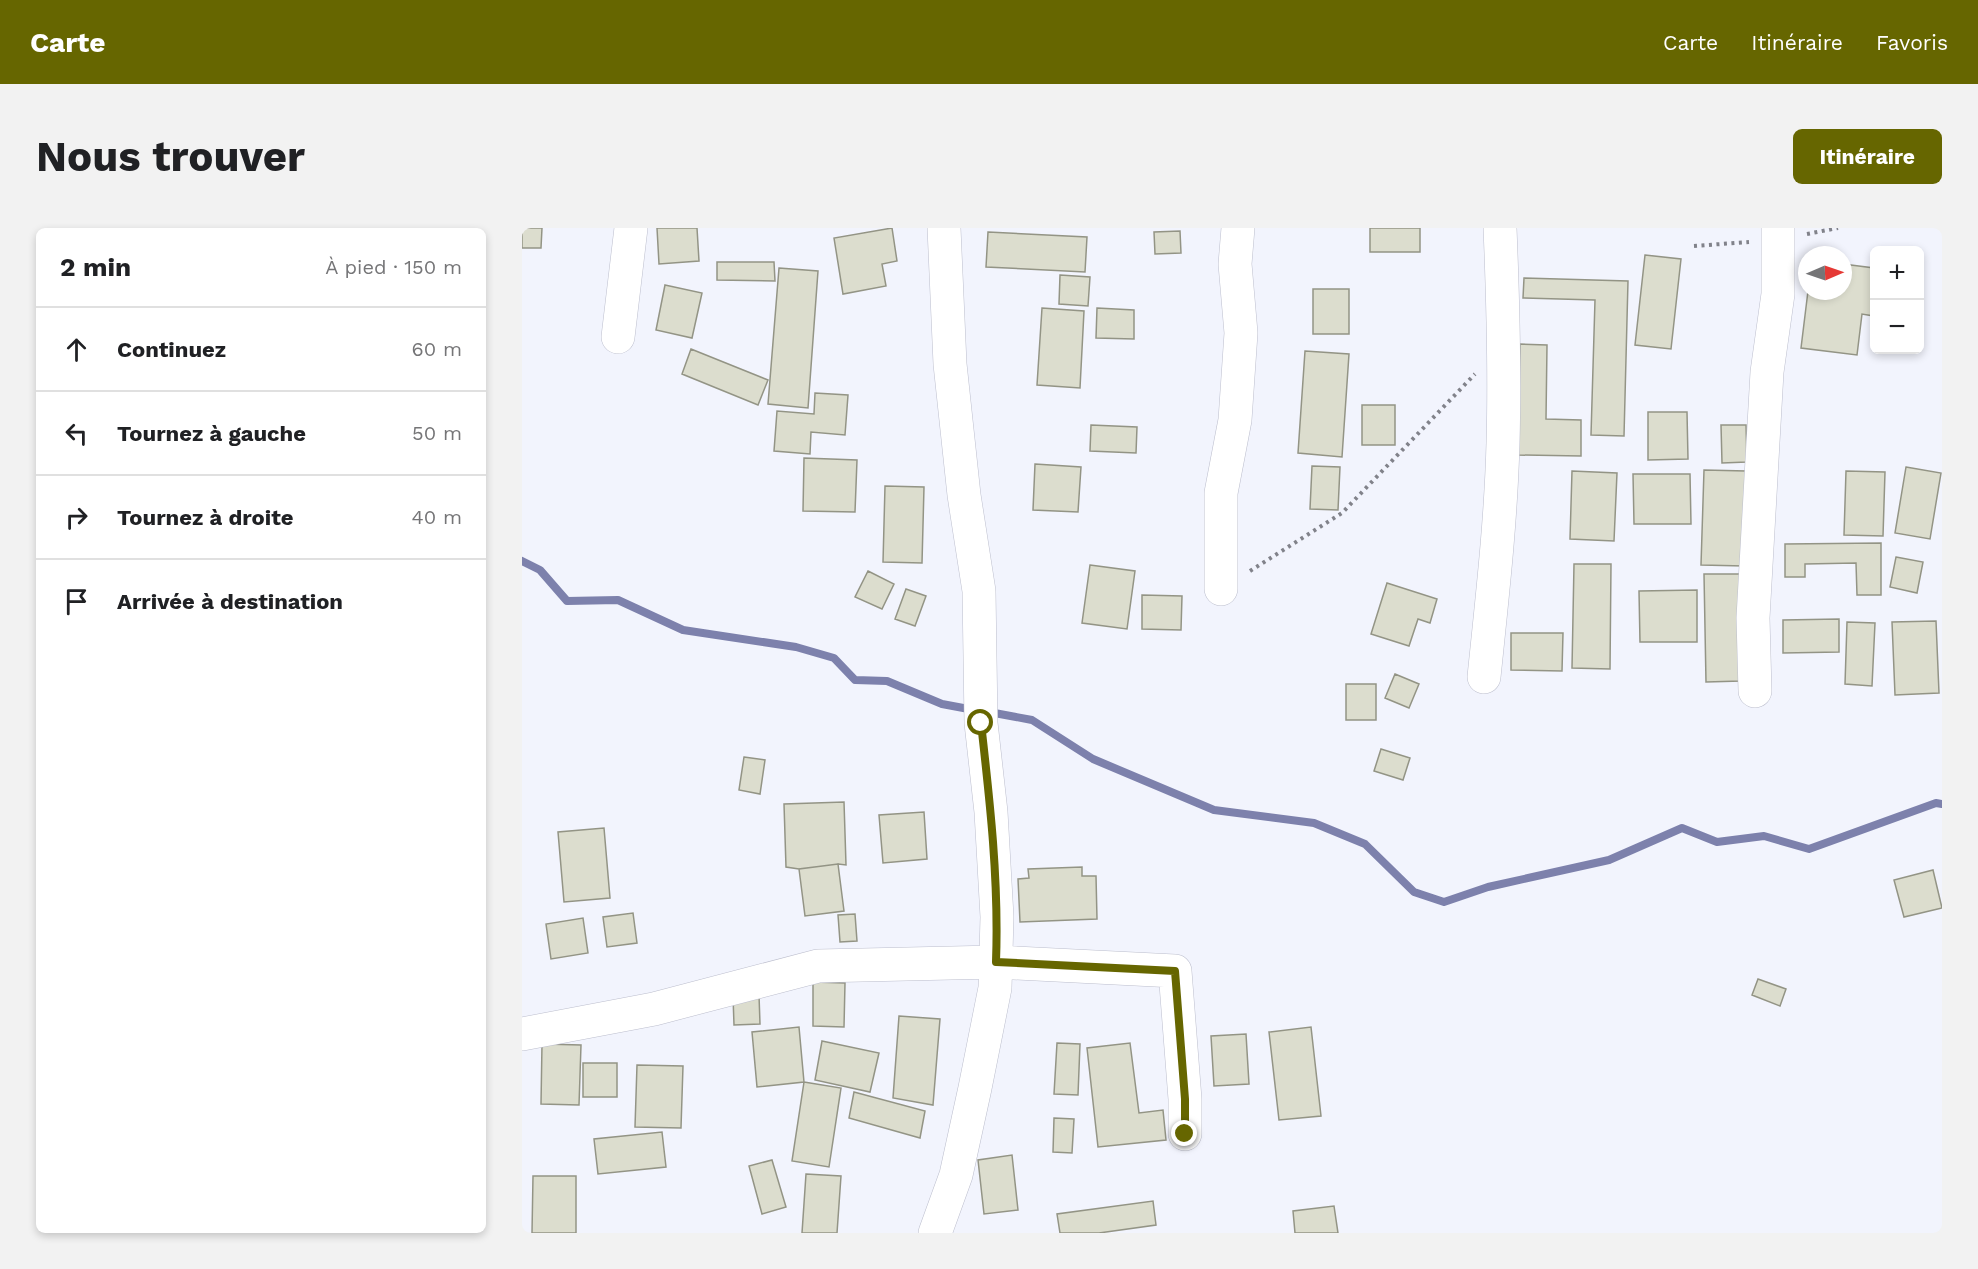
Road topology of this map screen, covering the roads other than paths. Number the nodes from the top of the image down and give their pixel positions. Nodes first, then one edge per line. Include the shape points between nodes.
1 (631, 228) edge
2 (944, 228) edge
3 (1238, 228) edge
4 (1500, 228) edge
5 (1778, 228) edge
6 (618, 337) dead end
7 (1221, 589) road end
8 (1484, 677) dead end
9 (1755, 691) dead end
10 (996, 962) junction
11 (522, 1034) edge
12 (1185, 1134) dead end
13 (935, 1233) edge

1 - 6 street
2 - 10 street via 950,364 979,591 981,723 992,824
3 - 7 street via 1236,264 1241,333 1235,420 1221,493
4 - 8 street via 1505,343 1503,445
5 - 9 street via 1778,294 1767,372 1753,618
10 - 11 street via 818,966 654,1008
10 - 12 street via 1175,971
10 - 13 street via 995,988 956,1175

